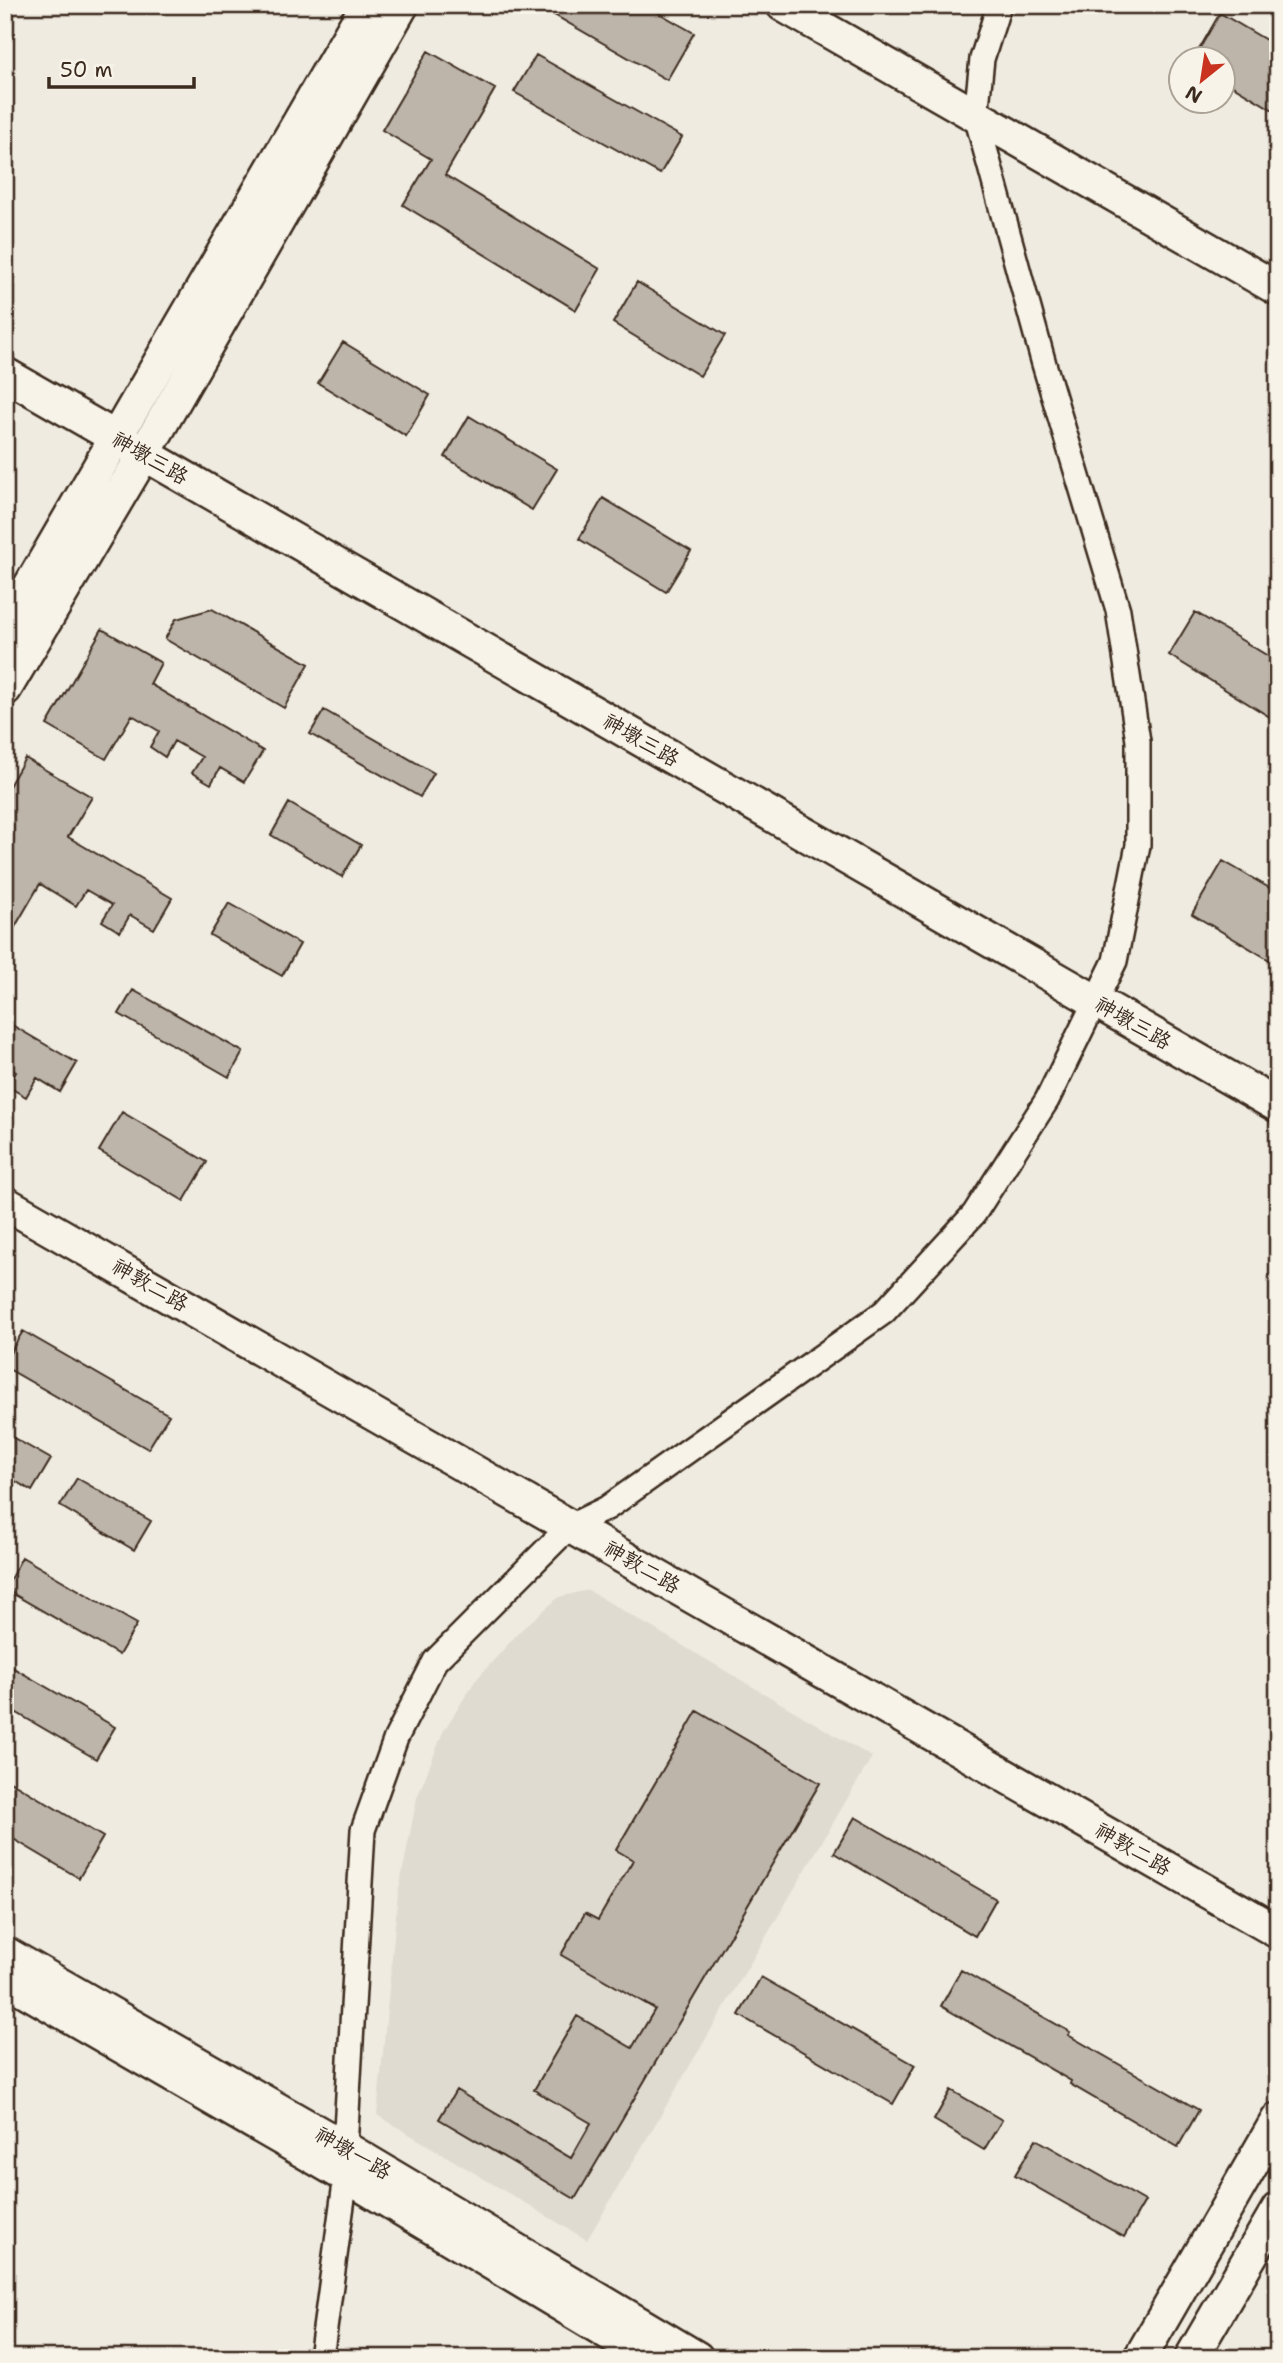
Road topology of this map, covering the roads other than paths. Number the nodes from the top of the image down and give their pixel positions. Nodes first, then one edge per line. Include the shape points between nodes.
1 (367, 5) edge
2 (402, 5) edge
3 (783, 5) edge
4 (999, 5) edge
5 (976, 116) junction
6 (1278, 289) edge
7 (5, 374) edge
8 (130, 447) junction
9 (5, 629) edge
10 (5, 689) edge
11 (1096, 1001) junction
12 (1278, 1106) edge
13 (5, 1202) edge
14 (570, 1526) junction
15 (1278, 1931) edge
16 (5, 1953) edge
17 (5, 1979) edge
18 (1278, 2119) edge
19 (346, 2162) junction
20 (1278, 2209) edge
21 (321, 2358) edge
22 (650, 2358) edge
23 (697, 2358) edge
24 (1140, 2358) edge
25 (1191, 2358) edge

1 - 8 street
2 - 8 street
3 - 5 street
4 - 5 street via 982,59
5 - 6 street
5 - 11 street via 1118,610 1138,741 1139,845 1115,961
7 - 8 street, 神墩三路
8 - 9 street
8 - 10 street
8 - 11 street, 神墩三路
11 - 12 street, 神墩三路
11 - 14 street via 1046,1100 974,1214 884,1312 607,1508
13 - 14 street, 神敦二路
14 - 15 street, 神敦二路
14 - 19 street via 435,1661 396,1738 363,1830
16 - 19 street, 神墩一路
17 - 19 street, 神墩一路
18 - 24 street
19 - 21 street
19 - 22 street, 神墩一路
19 - 23 street, 神墩一路
20 - 25 street

